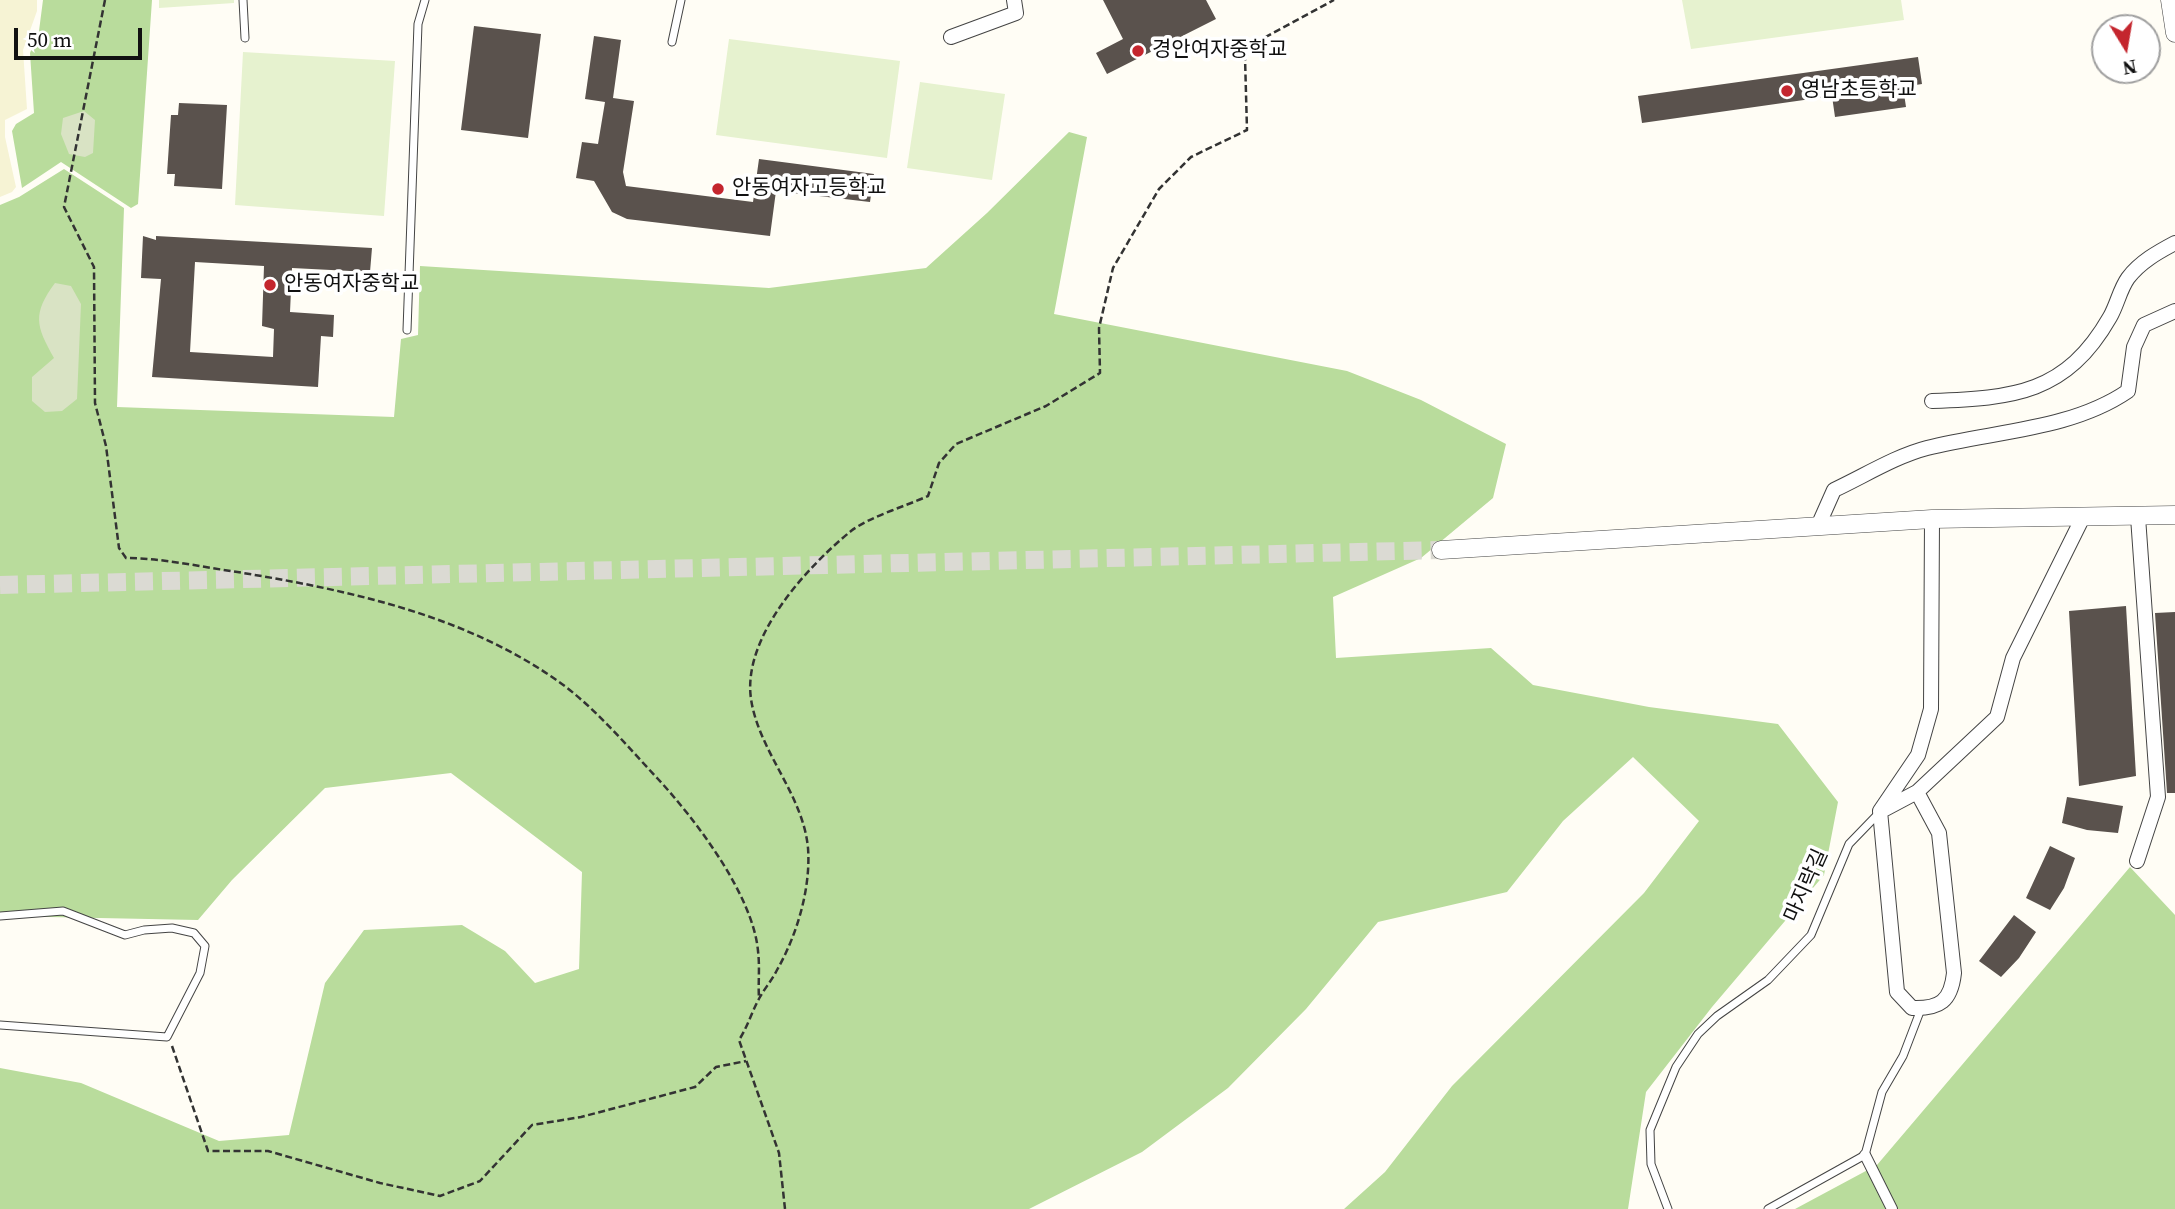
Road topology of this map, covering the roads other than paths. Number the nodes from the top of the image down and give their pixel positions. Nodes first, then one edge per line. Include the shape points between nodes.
1 (243, 0) edge
2 (425, 0) edge
3 (681, 0) edge
4 (1014, 0) edge
5 (2170, 0) edge
6 (2175, 33) edge
7 (951, 37) dead end
8 (245, 38) dead end
9 (672, 42) dead end
10 (2175, 243) edge
11 (2175, 311) edge
12 (407, 330) dead end
13 (1932, 401) dead end
14 (2175, 515) edge
15 (2138, 517) junction
16 (1932, 519) junction
17 (2082, 519) junction
18 (1818, 526) junction
19 (1441, 550) tunnel mouth
20 (1917, 792) junction
21 (1880, 811) junction
22 (2137, 860) dead end
23 (0, 916) edge
24 (1921, 1008) junction
25 (0, 1025) edge
26 (1865, 1155) junction
27 (1668, 1209) edge
28 (1768, 1209) edge
29 (1892, 1209) edge

1 - 8 lane
2 - 12 lane via 418,24
3 - 9 lane
4 - 7 street via 1016,13
5 - 6 street
10 - 13 street via 2150,256 2127,279 2096,342 2063,371 2032,391 1993,399
11 - 18 street via 2144,325 2134,347 2128,391 2105,407 1924,448 1835,491
14 - 15 street
15 - 17 street
15 - 22 street via 2158,797
16 - 17 street
16 - 18 street
16 - 21 street via 1931,709 1918,755
17 - 20 street, 마지락길 via 2013,658 1997,717
18 - 19 street
20 - 21 street, 마지락길
20 - 24 street via 1939,833 1954,973 1947,997
21 - 24 street via 1897,992 1912,1007
21 - 27 lane, 마지락길 via 1849,844 1811,935 1768,980 1698,1034 1676,1067 1650,1130 1651,1164
23 - 25 lane via 63,911 125,935 173,928 194,933 205,946 200,973 167,1037
24 - 26 lane via 1903,1056 1882,1091
26 - 28 lane
26 - 29 street

